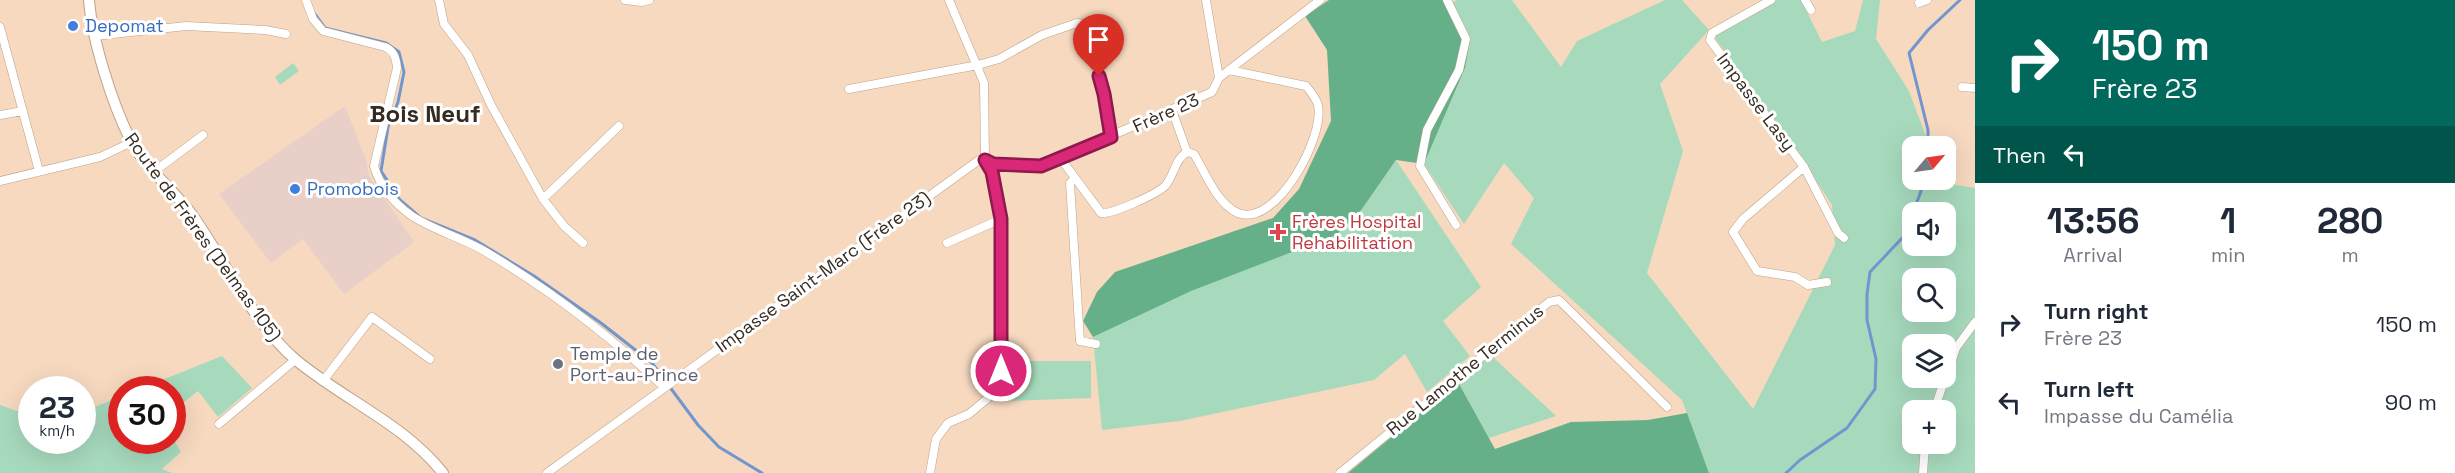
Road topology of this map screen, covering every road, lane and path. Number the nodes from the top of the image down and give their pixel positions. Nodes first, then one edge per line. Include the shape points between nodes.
1 (89, 0) edge
2 (306, 0) edge
3 (438, 0) edge
4 (625, 0) edge
5 (649, 0) edge
6 (949, 0) edge
7 (1206, 0) edge
8 (1320, 0) edge
9 (1447, 0) edge
10 (1771, 0) edge
11 (1805, 0) edge
12 (1811, 10) dead end
13 (0, 27) edge
14 (286, 34) dead end
15 (95, 36) junction
16 (978, 65) junction
17 (1229, 70) junction
18 (1219, 78) junction
19 (1962, 87) dead end
20 (1975, 88) edge
21 (849, 89) dead end
22 (1172, 110) junction
23 (23, 111) junction
24 (0, 115) edge
25 (619, 126) dead end
26 (203, 135) dead end
27 (1111, 137) junction
28 (132, 142) junction
29 (1187, 152) junction
30 (1061, 159) junction
31 (985, 160) junction
32 (1804, 167) junction
33 (39, 171) junction
34 (155, 171) junction
35 (1074, 179) junction
36 (0, 181) edge
37 (543, 199) junction
38 (1001, 219) junction
39 (1456, 225) dead end
40 (1844, 238) dead end
41 (583, 243) dead end
42 (946, 243) dead end
43 (1827, 282) dead end
44 (1975, 322) edge
45 (1096, 344) dead end
46 (1956, 348) edge
47 (430, 359) dead end
48 (295, 360) junction
49 (323, 381) junction
50 (664, 387) junction
51 (1667, 407) dead end
52 (219, 424) dead end
53 (1924, 454) edge
54 (442, 473) edge
55 (546, 473) edge
56 (930, 473) edge
57 (1340, 473) edge
58 (1923, 473) edge

1 - 15 main road, Route de Frères (Delmas 105)
2 - 50 street via 322,31 386,47 394,54 398,68 374,166 386,191 412,216 486,252 557,299
3 - 37 street via 444,24 468,55
4 - 5 street
6 - 16 street
7 - 18 street
8 - 17 street, Frère 23
9 - 39 street via 1466,39 1458,70 1427,130 1420,166
10 - 32 street, Impasse Lasy via 1712,33 1710,40
11 - 12 street
13 - 23 street
14 - 15 street via 186,26
15 - 28 main road, Route de Frères (Delmas 105)
16 - 21 street
16 - 27 street via 999,59 1042,35 1082,24 1104,94
16 - 31 street via 984,83
17 - 18 street, Frère 23
17 - 29 street via 1306,86 1318,106 1318,126 1310,151 1272,205 1254,213 1239,213 1223,203 1194,154
18 - 22 street, Frère 23 via 1212,92
19 - 20 street
22 - 27 street, Frère 23
22 - 29 street
23 - 24 street
23 - 33 street
25 - 37 street
26 - 34 street
27 - 30 street, Frère 23
28 - 33 street via 100,157
28 - 34 main road, Route de Frères (Delmas 105)
29 - 35 street via 1158,192 1105,214
30 - 31 street, Frère 23 via 1041,166 993,164
30 - 35 street
31 - 38 street via 992,172
31 - 50 street, Impasse Saint-Marc (Frère 23) via 979,160
32 - 40 street
32 - 43 street, Impasse Lasy via 1733,232 1757,271 1795,277 1808,285
33 - 36 street
34 - 48 main road, Route de Frères (Delmas 105) via 192,216 275,339
35 - 45 street via 1070,183 1080,341
37 - 41 street
38 - 42 street
38 - 56 street via 1001,371 988,398 969,414 948,423 936,439
44 - 46 street
47 - 49 street via 372,317
48 - 49 main road, Route de Frères (Delmas 105)
48 - 52 street
49 - 54 main road, Route de Frères (Delmas 105) via 411,440
50 - 55 street, Impasse Saint-Marc (Frère 23)
51 - 57 street, Rue Lamothe Terminus via 1559,300 1554,300
53 - 58 street

